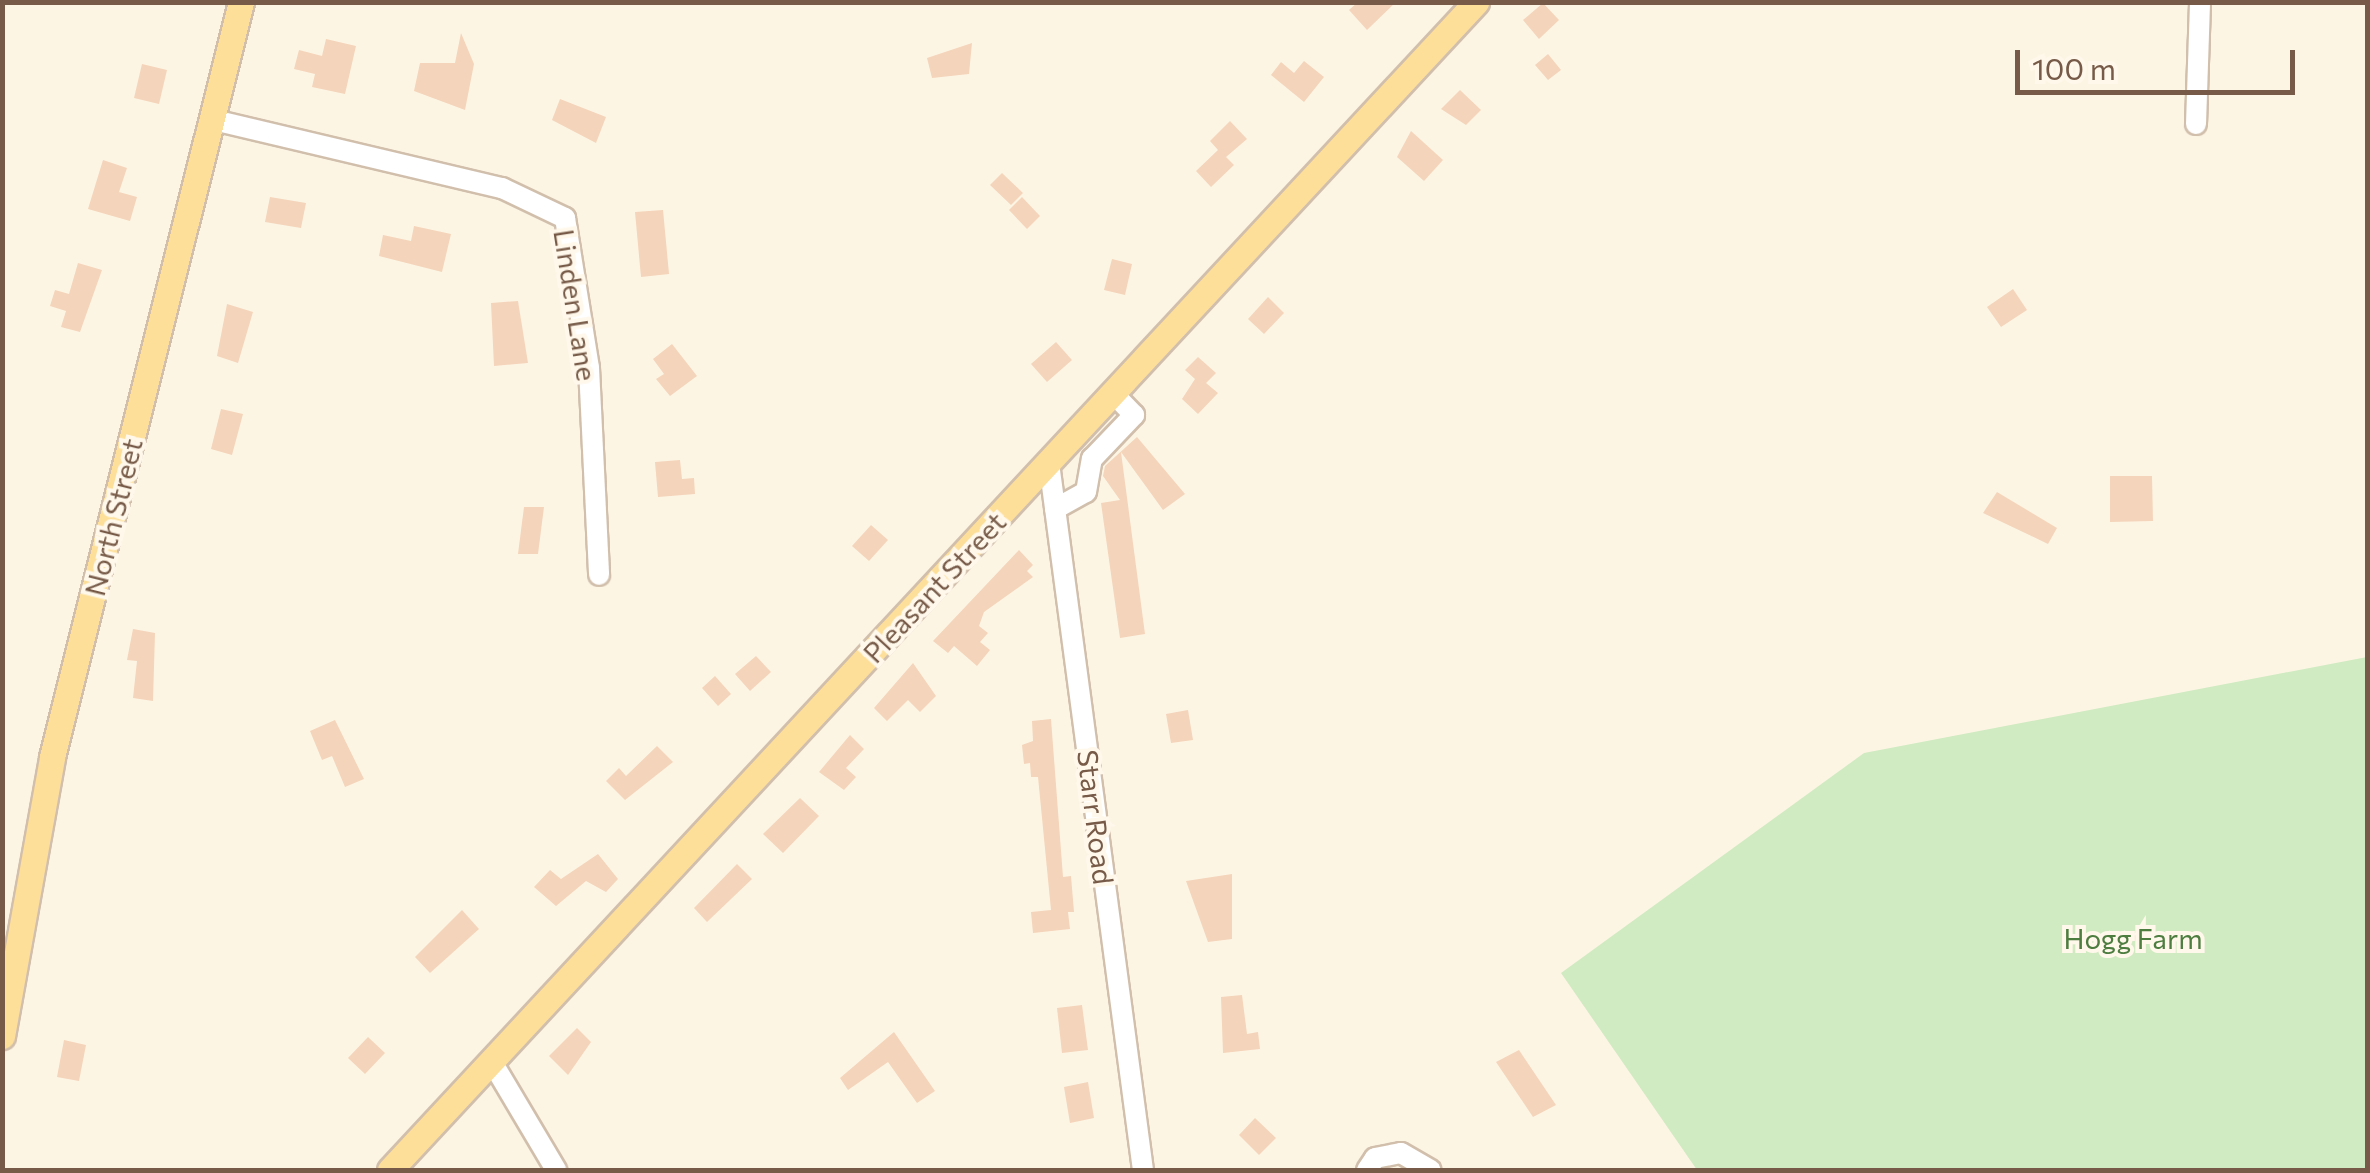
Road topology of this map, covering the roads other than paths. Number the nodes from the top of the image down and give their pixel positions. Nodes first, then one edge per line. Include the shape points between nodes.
1 (241, 2) edge
2 (1476, 2) edge
3 (2200, 2) edge
4 (214, 120) junction
5 (2196, 124) dead end
6 (1114, 394) junction
7 (1049, 464) junction
8 (1055, 509) junction
9 (600, 574) dead end
10 (13, 921) edge
11 (6, 991) edge
12 (2, 1036) edge
13 (492, 1062) junction
14 (390, 1170) edge
15 (556, 1170) edge
16 (1143, 1170) edge
17 (1367, 1170) edge
18 (1430, 1170) edge

1 - 4 main road, North Street
2 - 6 main road, Pleasant Street
3 - 5 street
4 - 9 street, Linden Lane via 502,188 564,218 589,368
4 - 10 main road, North Street
6 - 7 main road, Pleasant Street
6 - 8 street via 1134,416 1092,459 1086,492
7 - 8 street, Starr Road
7 - 13 main road, Pleasant Street
8 - 16 street, Starr Road
10 - 11 main road, North Street
11 - 12 main road, North Street
13 - 14 main road, Pleasant Street
13 - 15 street
17 - 18 street via 1375,1158 1401,1153

